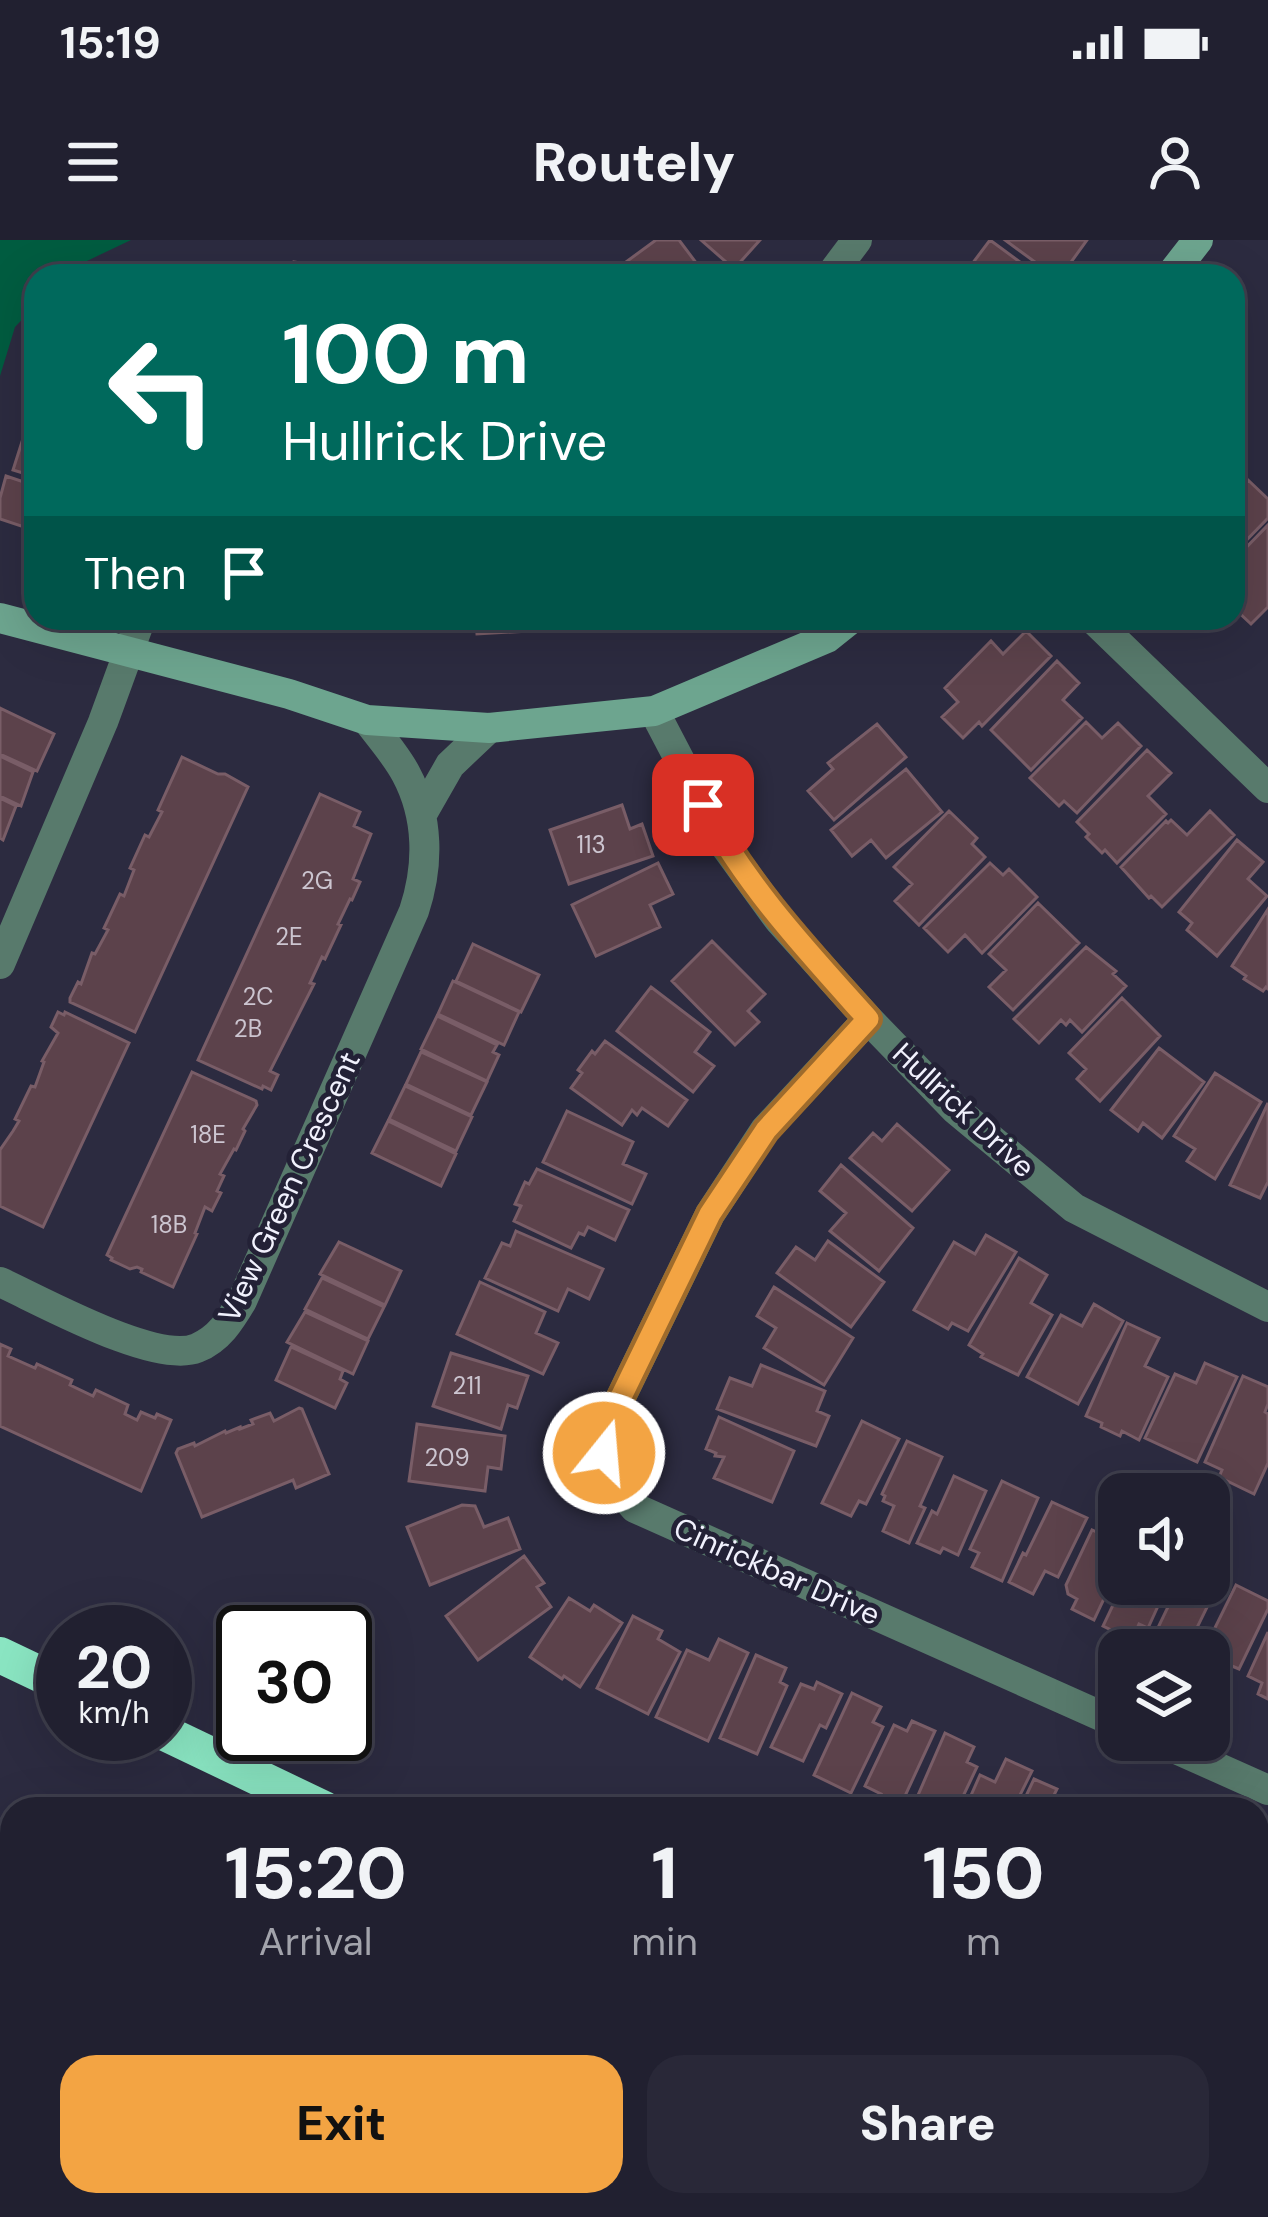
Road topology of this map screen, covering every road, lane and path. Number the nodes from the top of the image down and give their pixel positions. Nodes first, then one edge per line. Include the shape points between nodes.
1 (1198, 240) edge
2 (1179, 264) edge
3 (48, 630) edge
4 (136, 630) edge
5 (837, 630) edge
6 (1104, 630) edge
7 (129, 650) junction
8 (654, 711) junction
9 (367, 720) junction
10 (489, 728) junction
11 (1268, 788) edge
12 (422, 814) junction
13 (0, 964) edge
14 (868, 1019) junction
15 (0, 1282) edge
16 (1268, 1307) edge
17 (0, 1654) edge
18 (36, 1672) edge
19 (1098, 1715) edge
20 (192, 1746) edge
21 (1203, 1761) edge
22 (1268, 1790) edge
23 (300, 1797) edge

1 - 2 street
3 - 7 street
4 - 7 street
5 - 8 street
6 - 11 street
7 - 9 street
7 - 13 street
8 - 10 street
8 - 14 street, Hullrick Drive via 724,843 779,920
9 - 10 street
9 - 12 street, View Green Crescent via 407,776
10 - 12 street via 450,764
12 - 15 street, View Green Crescent via 424,880 414,911 221,1333 194,1350 169,1352
14 - 16 street, Hullrick Drive via 956,1110 1074,1208
14 - 19 street, Cinrickbar Drive via 766,1130 710,1214 620,1399 604,1453 614,1484 635,1508
17 - 18 highway
20 - 23 highway
21 - 22 street

